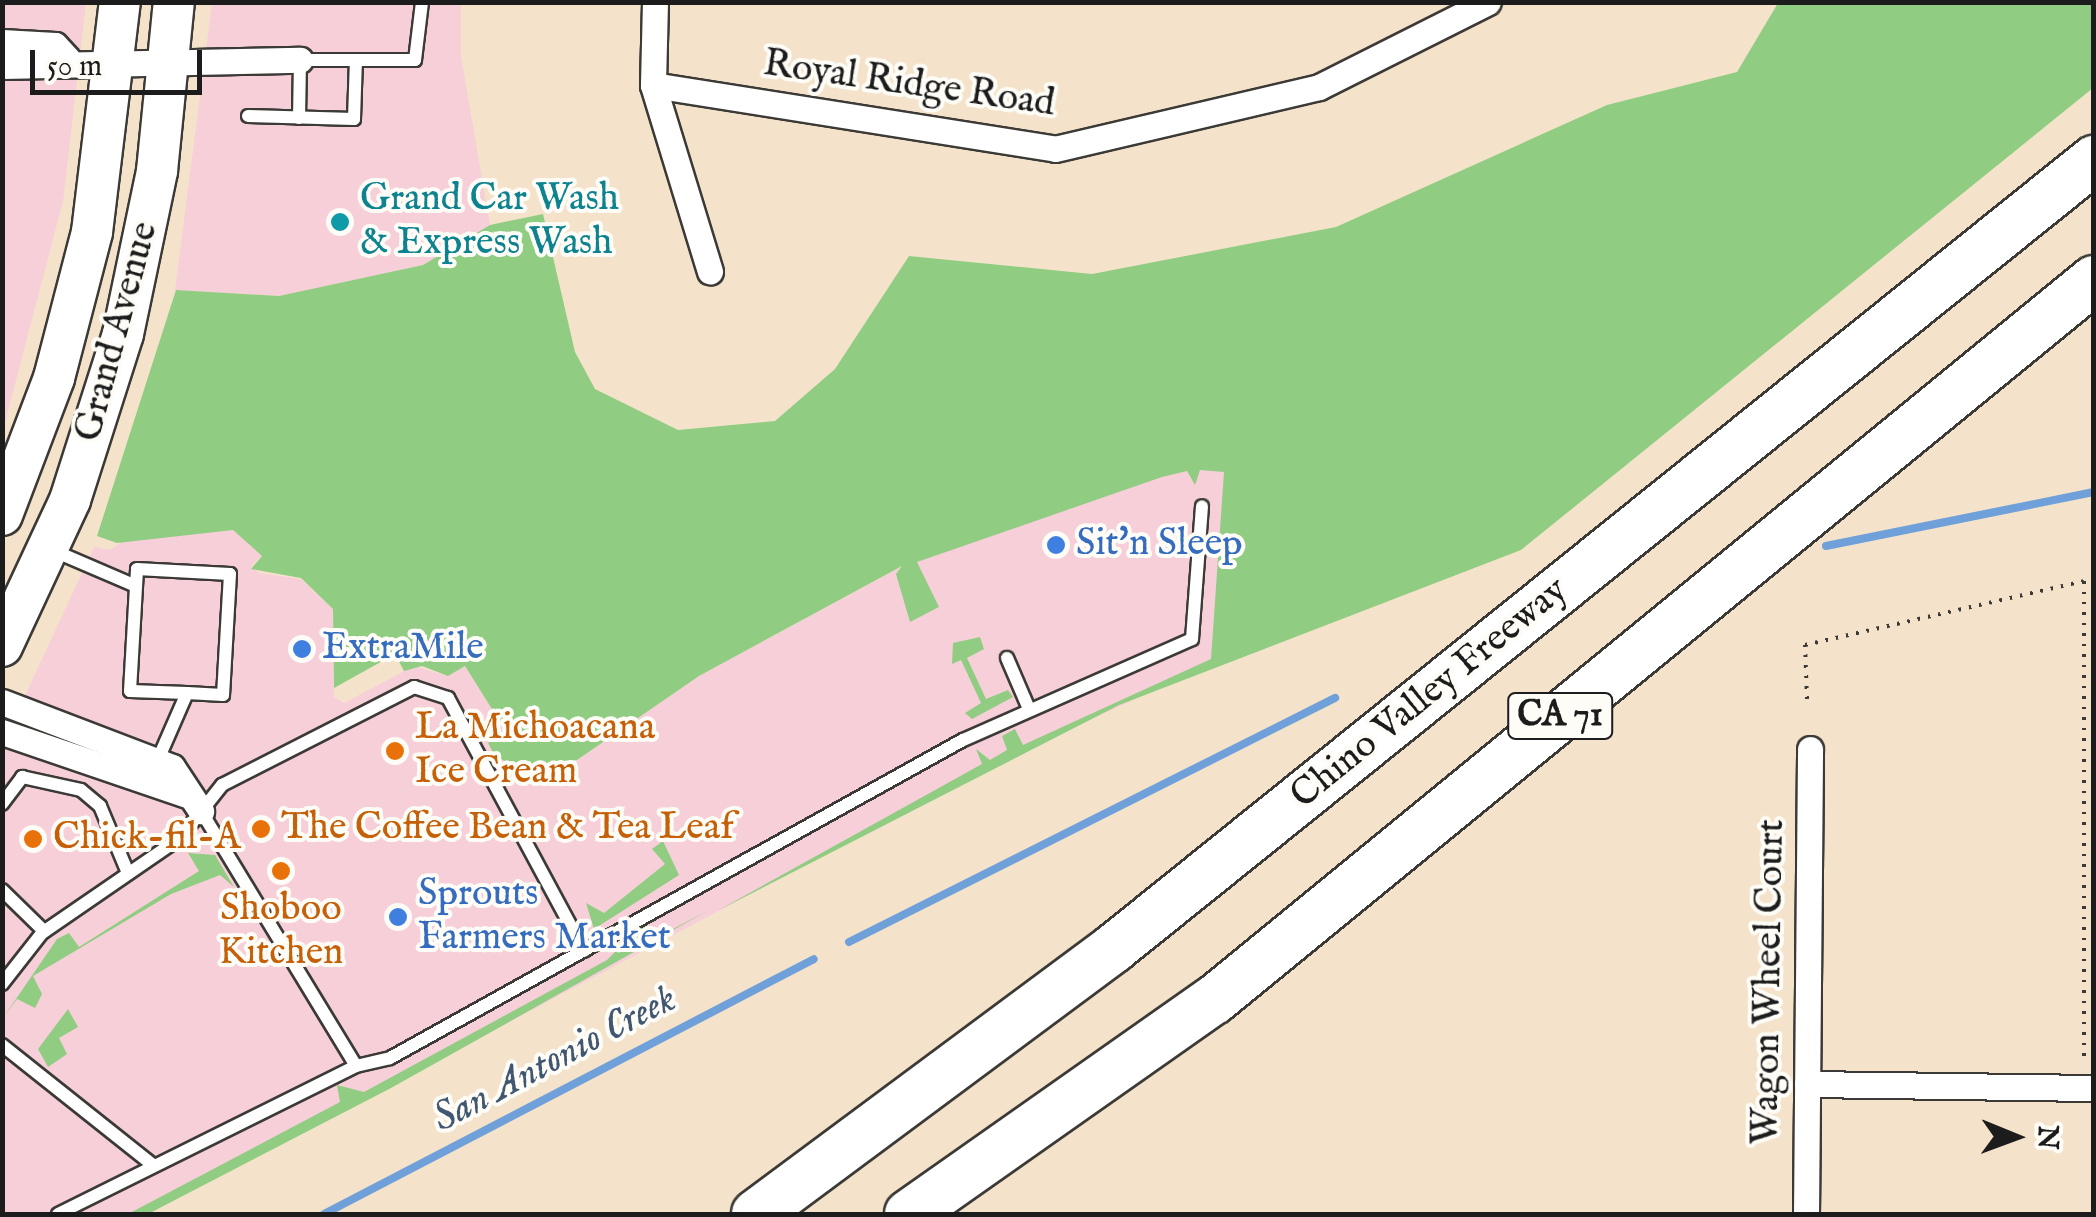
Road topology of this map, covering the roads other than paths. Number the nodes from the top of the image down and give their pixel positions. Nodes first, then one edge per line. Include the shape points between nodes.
1 (120, 2) edge
2 (174, 2) edge
3 (422, 2) edge
4 (655, 2) edge
5 (1488, 2) edge
6 (2, 42) edge
7 (67, 58) junction
8 (172, 58) junction
9 (116, 59) junction
10 (300, 60) junction
11 (356, 60) junction
12 (2, 66) edge
13 (653, 85) junction
14 (248, 116) dead end
15 (298, 118) junction
16 (2094, 160) edge
17 (710, 271) dead end
18 (2094, 280) edge
19 (1202, 506) dead end
20 (2, 515) edge
21 (50, 549) junction
22 (136, 586) junction
23 (2, 646) edge
24 (1007, 658) dead end
25 (187, 694) junction
26 (2, 702) edge
27 (1028, 710) junction
28 (2, 732) edge
29 (1810, 749) dead end
30 (158, 760) junction
31 (147, 785) junction
32 (194, 803) junction
33 (2, 804) edge
34 (128, 874) junction
35 (2, 890) edge
36 (44, 931) junction
37 (584, 951) junction
38 (2, 984) edge
39 (2, 1045) edge
40 (356, 1066) junction
41 (1807, 1084) junction
42 (2094, 1088) edge
43 (154, 1166) junction
44 (798, 1182) junction
45 (58, 1214) edge
46 (721, 1214) edge
47 (756, 1214) edge
48 (909, 1214) edge
49 (1806, 1214) edge

1 - 9 main road, Grand Avenue
2 - 8 main road, Grand Avenue
3 - 11 lane via 415,60
4 - 13 street
5 - 13 street, Royal Ridge Road via 1320,87 1055,149
6 - 7 street via 55,45
7 - 9 street
7 - 12 street via 50,69
8 - 9 street
8 - 10 street
8 - 21 main road, Grand Avenue via 127,317
9 - 20 main road, Grand Avenue via 82,274
10 - 11 lane
10 - 15 lane
11 - 15 lane via 354,119
13 - 17 street
14 - 15 lane
16 - 44 highway, Chino Valley Freeway / CA 71 via 1114,948
18 - 48 highway, CA 71 via 1214,1000
19 - 27 lane via 1192,638
21 - 22 lane
21 - 23 main road, Grand Avenue
22 - 25 lane via 130,690
22 - 25 lane via 137,568 230,574 224,695
24 - 27 lane
25 - 30 lane
26 - 30 street
27 - 37 lane via 769,841
28 - 31 street
29 - 41 street, Wagon Wheel Court
30 - 31 lane
30 - 32 street
31 - 32 street
32 - 34 lane via 180,838
32 - 37 lane via 414,688 448,698
32 - 40 lane
33 - 34 lane via 22,777 82,790 100,806
34 - 36 lane
35 - 36 lane
36 - 38 lane
37 - 40 lane via 390,1058
39 - 43 lane
40 - 43 lane
41 - 42 street
41 - 49 street, Wagon Wheel Court
43 - 45 lane
44 - 46 highway
44 - 47 highway, Chino Valley Freeway / CA 71

